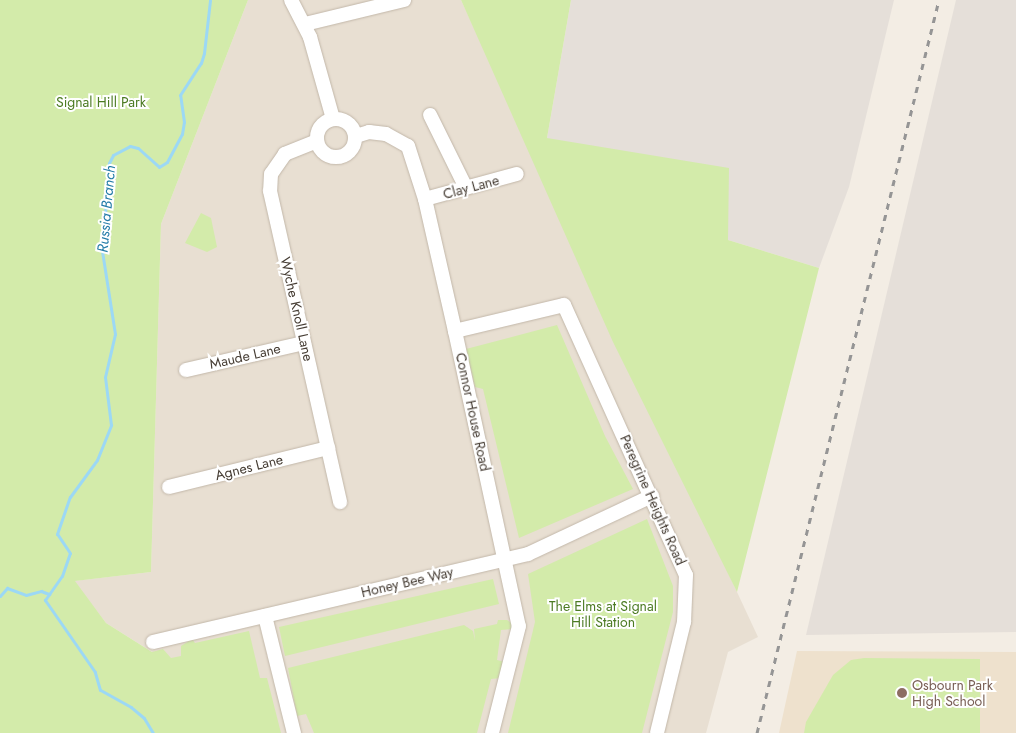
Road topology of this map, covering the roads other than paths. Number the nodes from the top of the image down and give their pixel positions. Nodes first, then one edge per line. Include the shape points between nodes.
1 (291, 0) edge
2 (404, 0) edge
3 (305, 24) junction
4 (430, 115) dead end
5 (333, 119) junction
6 (356, 136) junction
7 (317, 142) junction
8 (517, 174) dead end
9 (466, 188) junction
10 (424, 199) junction
11 (455, 332) junction
12 (304, 343) junction
13 (186, 370) dead end
14 (328, 448) junction
15 (169, 487) dead end
16 (652, 496) junction
17 (340, 502) dead end
18 (505, 559) junction
19 (265, 616) junction
20 (153, 642) dead end
21 (294, 733) edge
22 (492, 733) edge
23 (657, 733) edge

1 - 3 street
2 - 3 street
3 - 5 street
4 - 9 street
5 - 6 street via 350,124
5 - 7 street via 322,125
6 - 7 street via 353,148 336,158 324,153
6 - 10 street, Connor House Road via 369,132 386,134 408,146
7 - 12 street, Wyche Knoll Lane via 285,154 274,167 270,181
8 - 9 street, Clay Lane
9 - 10 street, Clay Lane
10 - 11 street, Connor House Road
11 - 16 street, Peregrine Heights Road via 564,305
11 - 18 street, Connor House Road
12 - 13 street, Maude Lane
12 - 14 street, Wyche Knoll Lane
14 - 15 street, Agnes Lane
14 - 17 street, Wyche Knoll Lane
16 - 18 street, Honey Bee Way via 528,554
16 - 23 street, Peregrine Heights Road via 683,564 688,586 684,622
18 - 19 street, Honey Bee Way
18 - 22 street, Connor House Road via 519,626
19 - 20 street, Honey Bee Way
19 - 21 street

